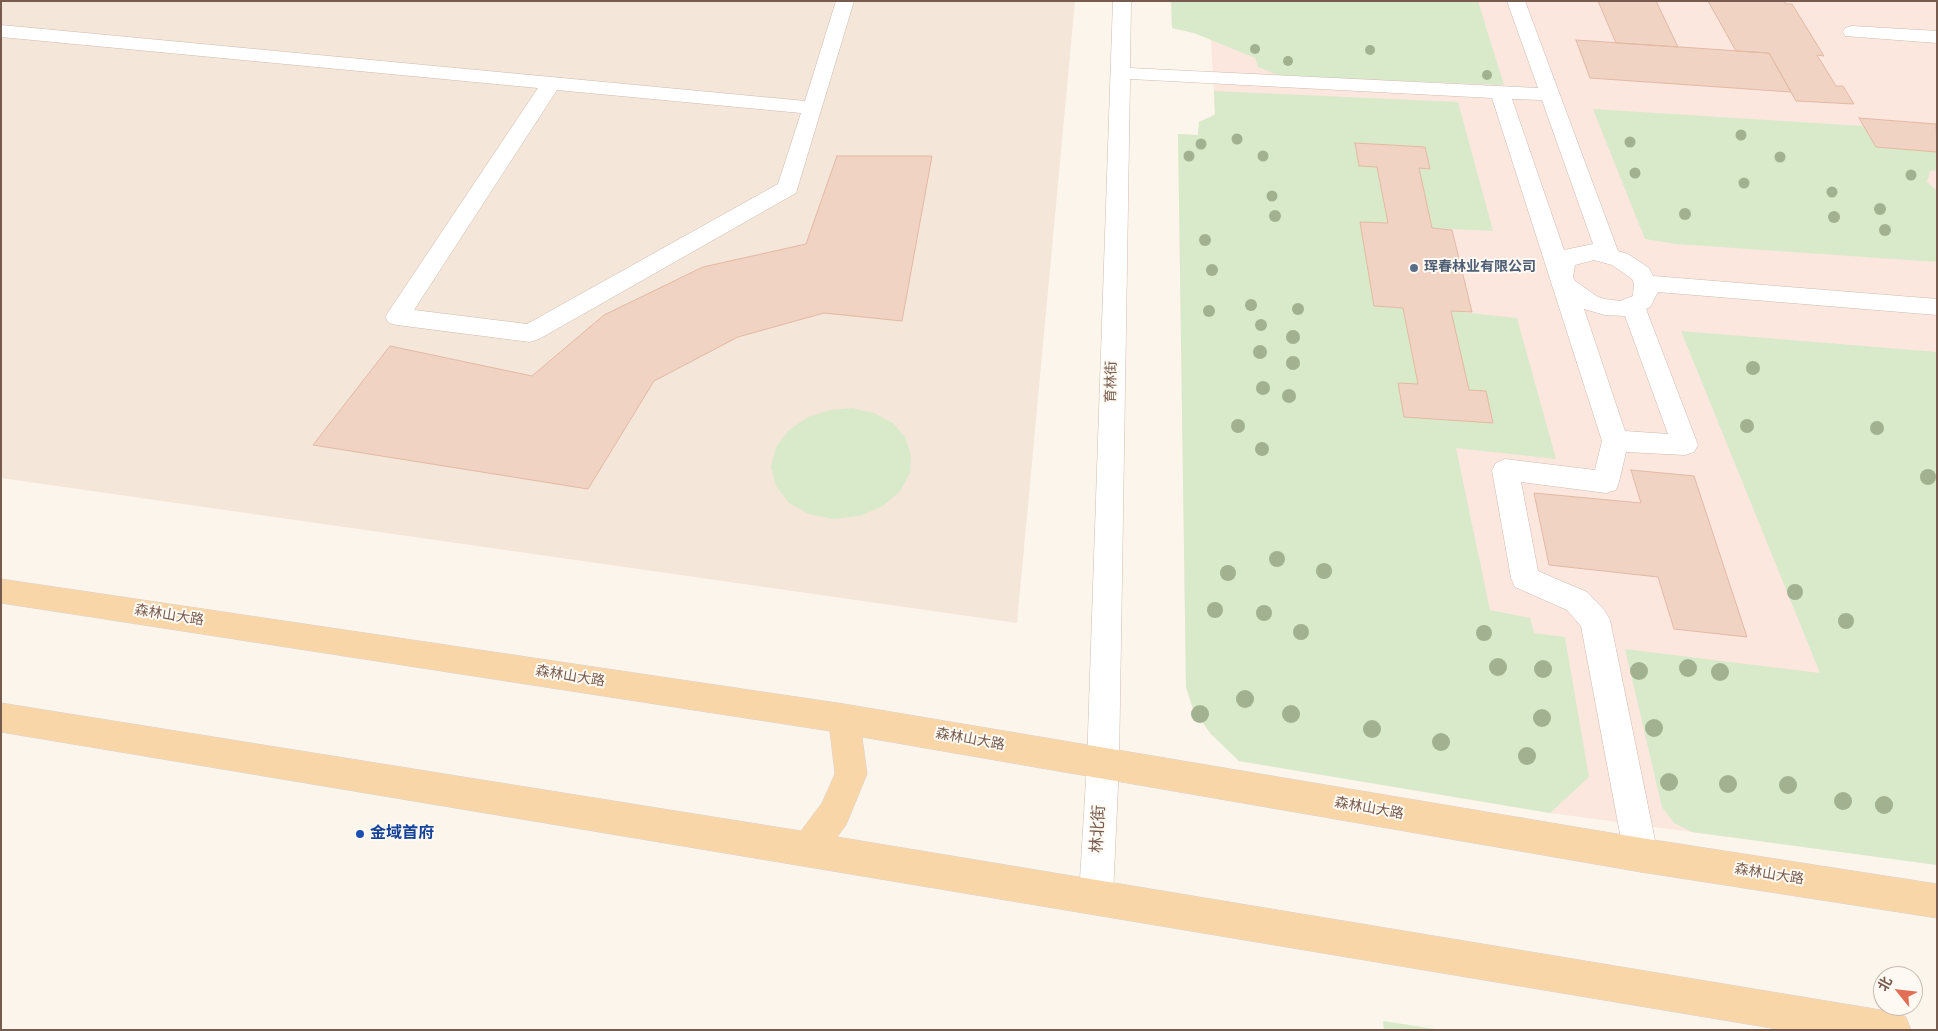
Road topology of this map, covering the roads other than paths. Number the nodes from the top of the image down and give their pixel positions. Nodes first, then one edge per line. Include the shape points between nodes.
1 (845, 1) edge
2 (1122, 1) edge
3 (1516, 1) edge
4 (1, 31) edge
5 (1852, 32) dead end
6 (1937, 37) edge
7 (1120, 72) junction
8 (551, 83) junction
9 (1500, 92) junction
10 (1551, 95) junction
11 (813, 108) junction
12 (1608, 254) junction
13 (1560, 277) junction
14 (1646, 283) junction
15 (1633, 306) junction
16 (1937, 307) edge
17 (1615, 441) junction
18 (1, 591) edge
19 (1, 717) edge
20 (844, 719) junction
21 (1103, 763) junction
22 (808, 850) junction
23 (1642, 855) junction
24 (1096, 896) junction
25 (1937, 901) edge
26 (1893, 1030) edge

1 - 11 street
2 - 7 street, 育林街
3 - 10 street
4 - 8 street
5 - 6 street
7 - 9 street
7 - 21 street, 育林街
8 - 11 street
8 - 11 street via 397,317 530,333 788,188
9 - 10 street
9 - 13 street
10 - 12 street
12 - 13 street via 1594,252 1571,256 1564,261
12 - 14 street via 1632,266
13 - 15 street via 1577,296 1590,303 1620,309
13 - 17 street
14 - 15 street via 1642,301
14 - 16 street
15 - 17 street via 1685,445
17 - 23 street via 1606,482 1505,470 1525,578 1577,601 1595,620
18 - 20 main road, 森林山大路
19 - 22 main road
20 - 21 main road, 森林山大路
20 - 22 main road via 851,774 834,814
21 - 23 main road, 森林山大路
21 - 24 street, 林北街
22 - 24 main road
23 - 25 main road, 森林山大路
24 - 26 main road

